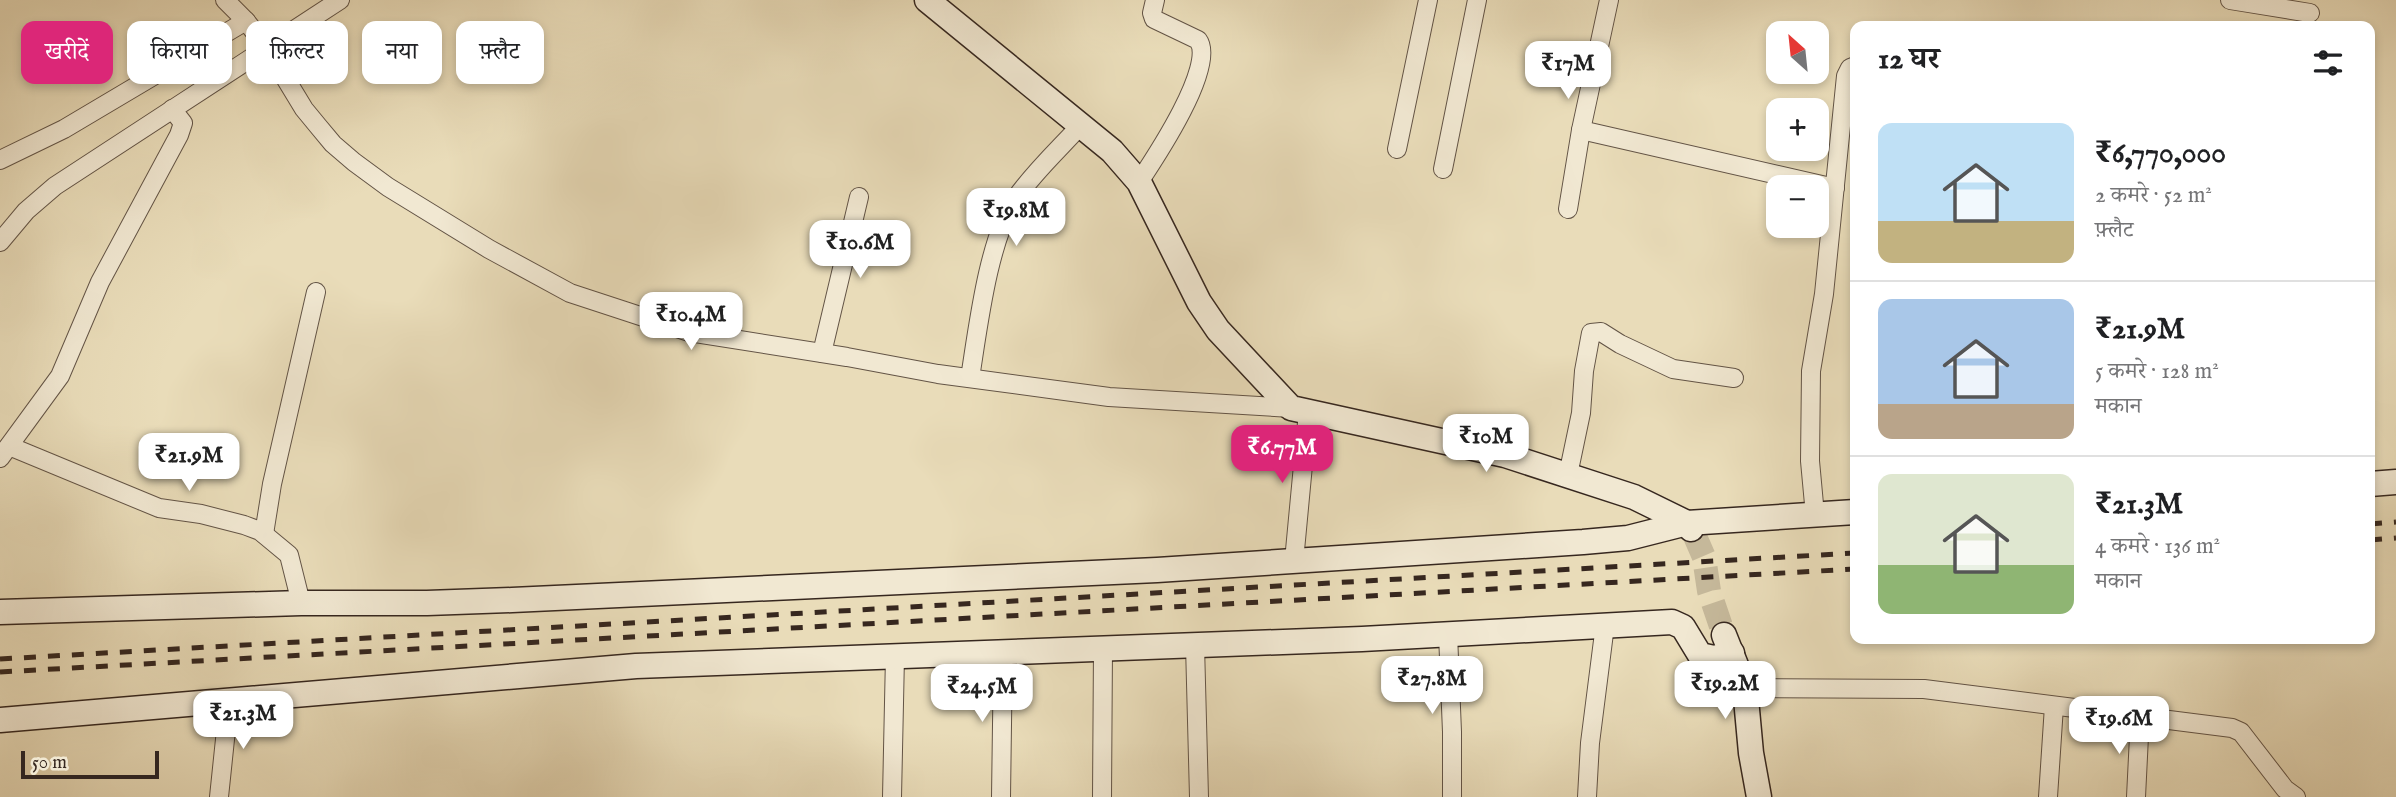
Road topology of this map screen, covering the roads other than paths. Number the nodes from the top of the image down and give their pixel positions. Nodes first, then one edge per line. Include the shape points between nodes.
1 (225, 0) edge
2 (340, 0) edge
3 (927, 0) edge
4 (1155, 0) edge
5 (1428, 0) edge
6 (1477, 0) edge
7 (1609, 0) edge
8 (2230, 0) edge
9 (2310, 13) dead end
10 (246, 21) joint
11 (308, 21) edge
12 (246, 61) edge
13 (1850, 68) edge
14 (289, 84) edge
15 (172, 109) junction
16 (1080, 126) junction
17 (1581, 130) junction
18 (1397, 149) dead end
19 (0, 160) edge
20 (1443, 169) dead end
21 (1139, 181) junction
22 (1835, 188) junction
23 (859, 197) dead end
24 (1568, 209) dead end
25 (0, 242) edge
26 (316, 292) dead end
27 (822, 353) junction
28 (1734, 378) dead end
29 (970, 379) junction
30 (1300, 410) junction
31 (4, 452) edge
32 (1568, 475) junction
33 (2396, 482) edge
34 (2375, 484) edge
35 (1850, 512) edge
36 (1815, 515) junction
37 (1690, 529) junction
38 (264, 534) junction
39 (1294, 561) junction
40 (301, 603) junction
41 (0, 612) edge
42 (1605, 625) junction
43 (1448, 634) junction
44 (1195, 645) junction
45 (1103, 648) junction
46 (1003, 652) junction
47 (895, 656) junction
48 (1745, 688) junction
49 (229, 701) junction
50 (2054, 706) junction
51 (2140, 716) junction
52 (0, 720) edge
53 (219, 797) edge
54 (892, 797) edge
55 (1001, 797) edge
56 (1102, 797) edge
57 (1199, 797) edge
58 (1452, 797) edge
59 (1587, 797) edge
60 (1759, 797) edge
61 (2048, 797) edge
62 (2136, 797) edge
63 (2296, 797) edge

1 - 10 street
2 - 11 street
3 - 16 street
4 - 21 street via 1154,19 1198,40 1202,51 1197,77 1166,143
5 - 18 street
6 - 20 street
7 - 17 street
8 - 9 street
10 - 19 street via 64,129
12 - 15 street
13 - 22 street
14 - 27 street via 333,144 354,162 544,281 689,332
15 - 25 street via 55,186
15 - 31 street via 183,128 100,282 60,376
16 - 21 street via 1112,151
16 - 29 street via 1016,197 1006,216 984,292
17 - 22 street
17 - 24 street
21 - 30 street via 1199,302 1218,330
22 - 36 street via 1811,371
23 - 27 street
26 - 38 street
27 - 29 street
28 - 32 street via 1673,369 1601,332 1591,333
29 - 30 street via 1109,397
30 - 32 street via 1505,455
30 - 39 street
31 - 38 street via 159,508 235,522
32 - 37 street via 1634,497
33 - 34 street
35 - 36 street
36 - 37 street
37 - 39 street via 1628,538
38 - 40 street via 289,555
39 - 40 street via 476,601
40 - 41 street
42 - 43 street
42 - 48 street via 1672,622 1683,628 1700,655 1714,658 1728,644
42 - 59 street
43 - 44 street
43 - 58 street
44 - 45 street
44 - 57 street
45 - 46 street
45 - 56 street
46 - 47 street
46 - 55 street
47 - 49 street via 636,666
47 - 54 street
48 - 50 street via 1924,689
48 - 60 street
49 - 52 street
49 - 53 street
50 - 51 street
50 - 61 street
51 - 62 street
51 - 63 street via 2241,732

